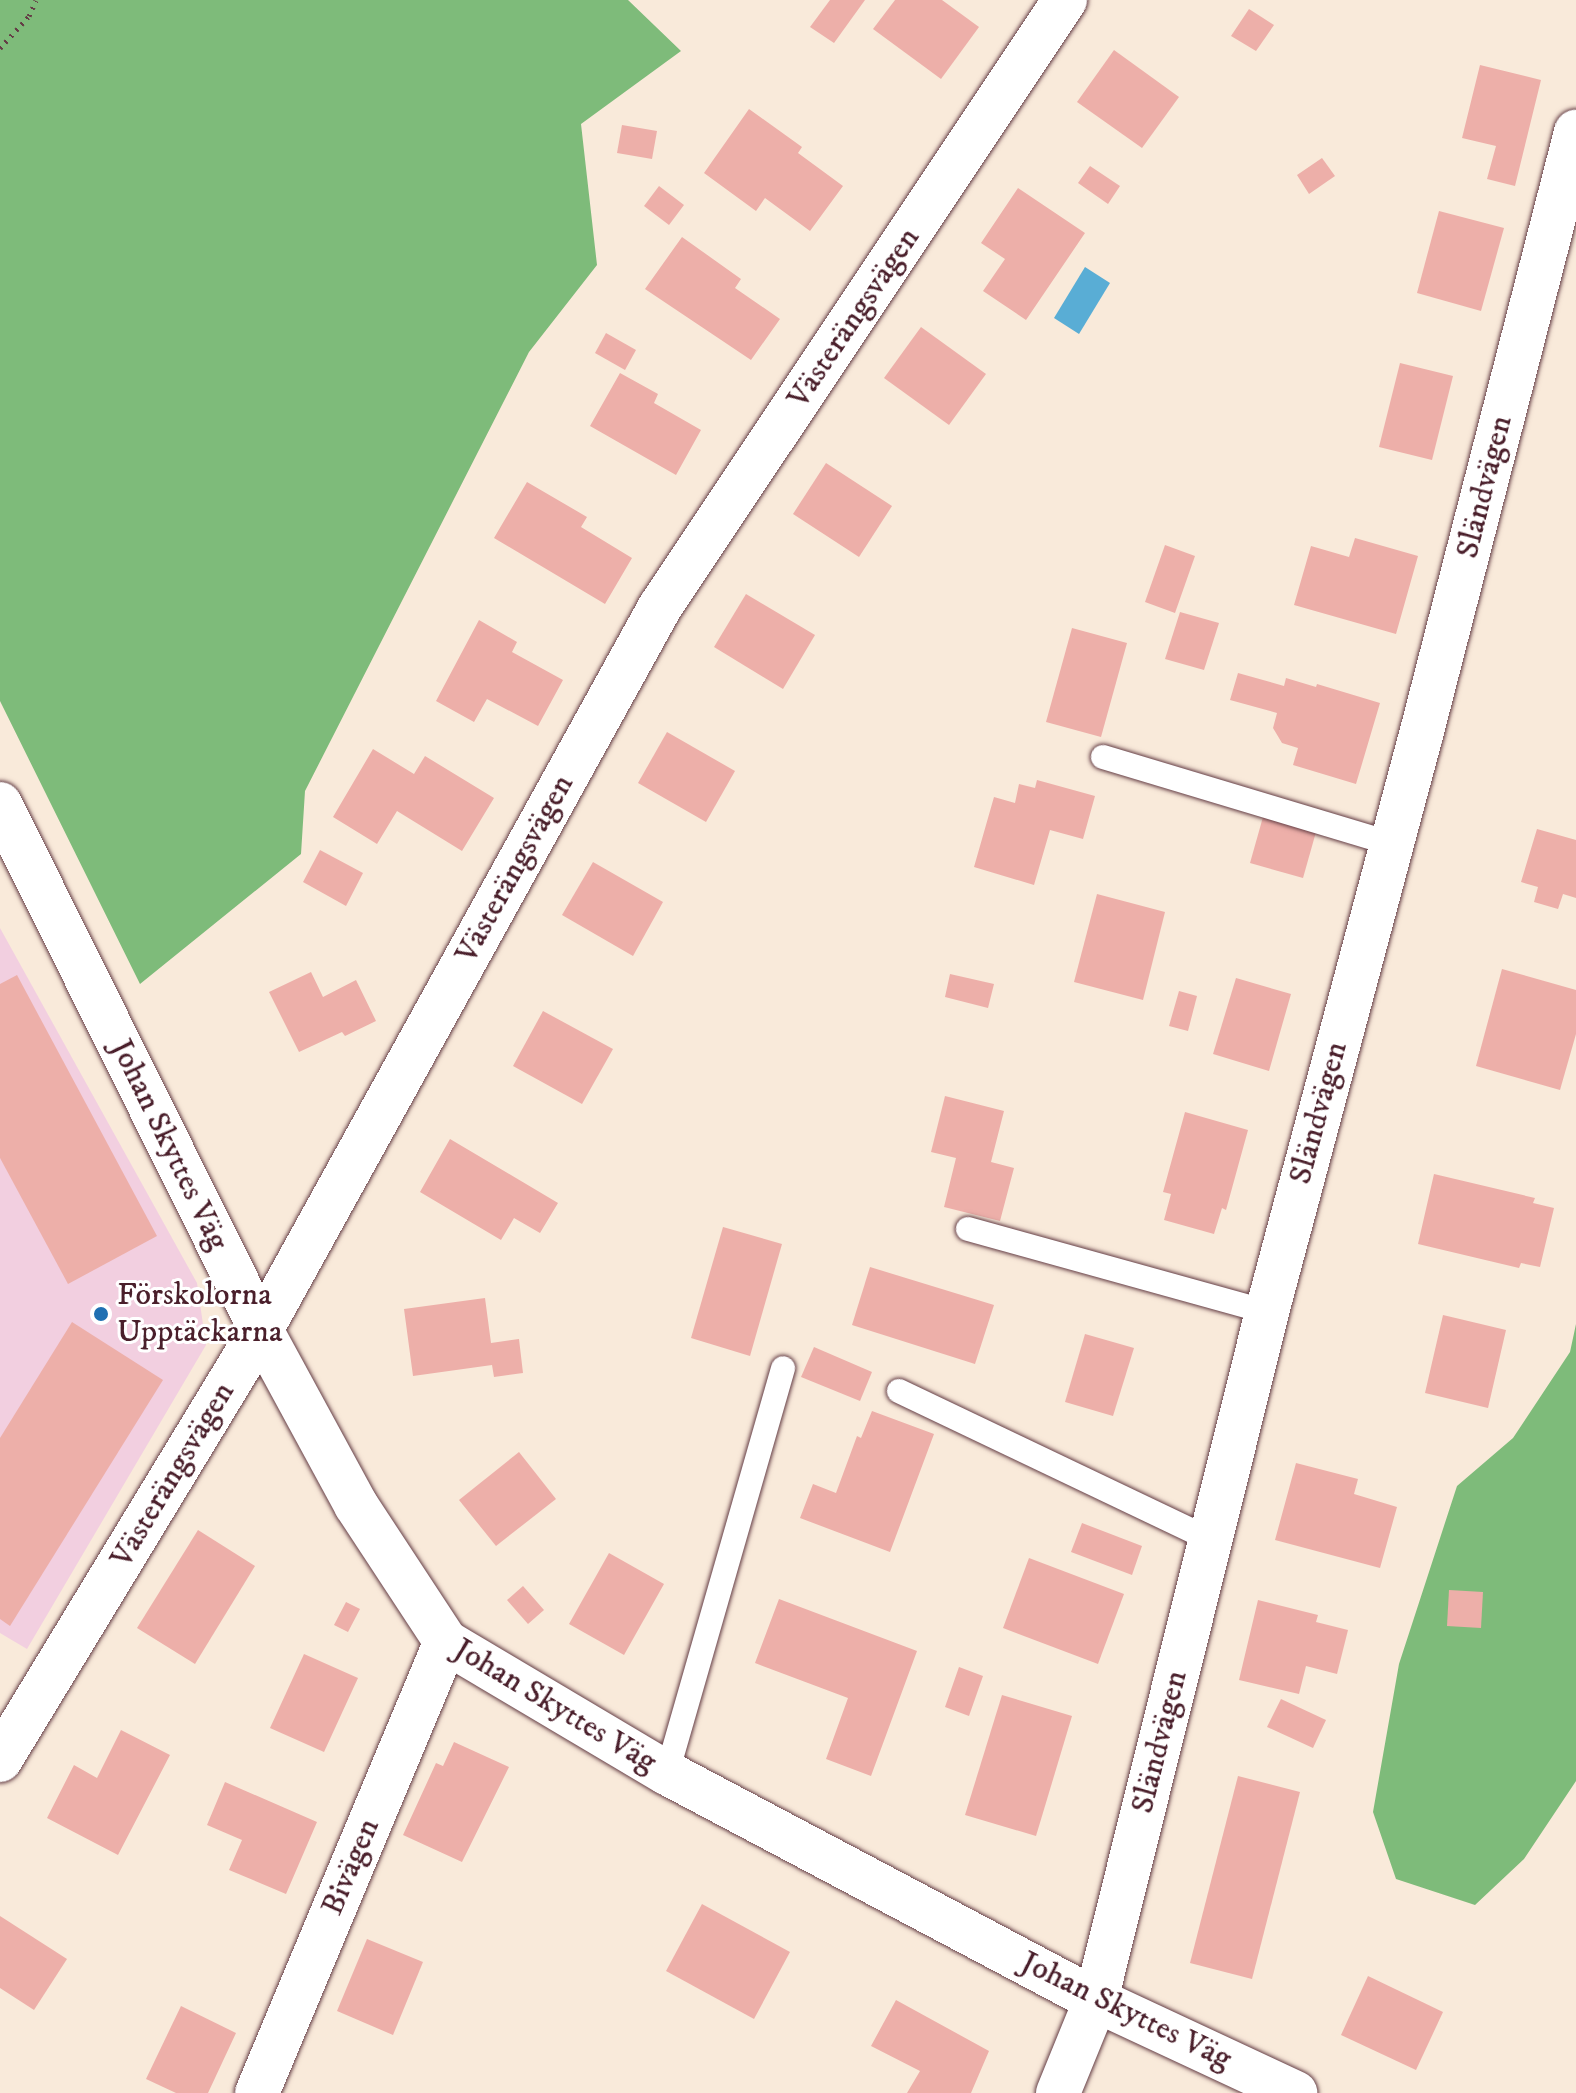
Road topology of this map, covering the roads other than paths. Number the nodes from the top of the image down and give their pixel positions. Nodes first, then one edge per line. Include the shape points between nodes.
1 (1049, 6) edge
2 (1576, 132) edge
3 (1103, 757) dead end
4 (0, 804) edge
5 (1390, 843) junction
6 (968, 1229) dead end
7 (1267, 1312) junction
8 (261, 1330) junction
9 (783, 1368) dead end
10 (899, 1391) dead end
11 (1211, 1540) junction
12 (446, 1642) junction
13 (0, 1760) edge
14 (667, 1773) junction
15 (1096, 2000) junction
16 (257, 2093) edge
17 (1058, 2093) edge
18 (1295, 2093) edge

1 - 8 street, Västerängsvägen via 660,607
2 - 5 street, Sländvägen
3 - 5 lane
4 - 8 street, Johan Skyttes Väg
5 - 7 street, Sländvägen
6 - 7 lane
7 - 11 street, Sländvägen
8 - 12 street, Johan Skyttes Väg via 356,1505
8 - 13 street, Västerängsvägen
9 - 14 lane
10 - 11 lane
11 - 15 street, Sländvägen
12 - 14 street, Johan Skyttes Väg
12 - 16 street, Bivägen
14 - 15 street, Johan Skyttes Väg
15 - 17 street, Sländvägen
15 - 18 street, Johan Skyttes Väg

